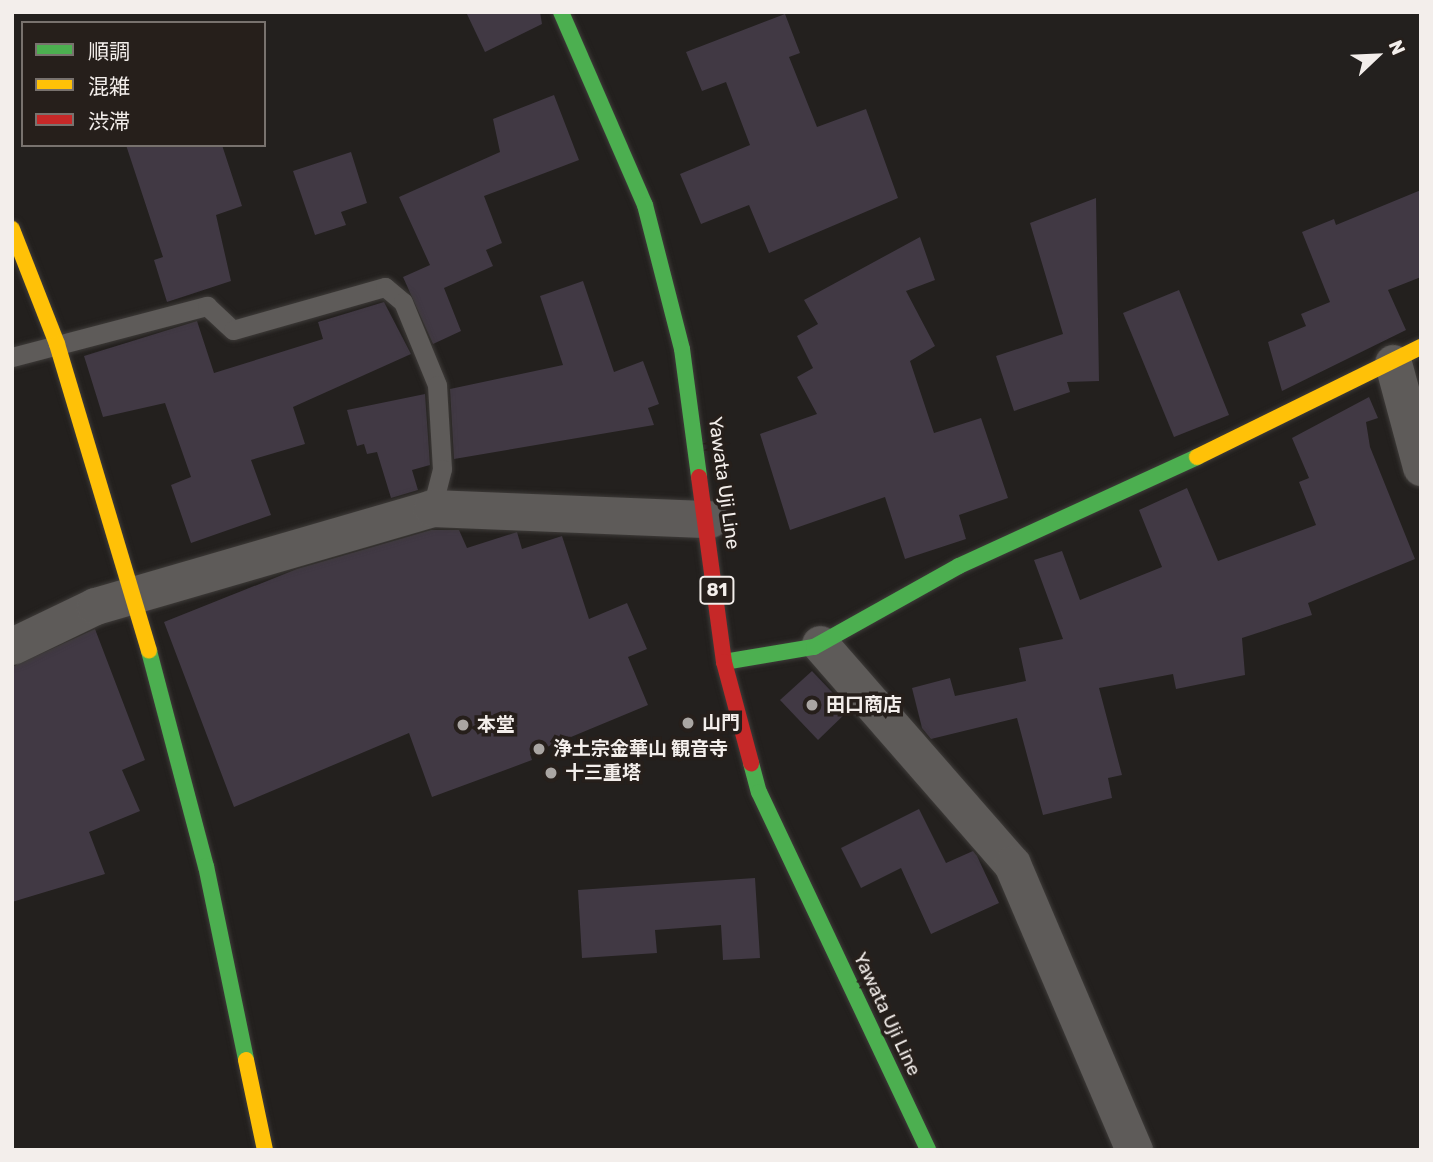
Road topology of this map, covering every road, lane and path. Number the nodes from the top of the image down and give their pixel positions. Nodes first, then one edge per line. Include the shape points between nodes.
1 (561, 12) edge
2 (12, 229) edge
3 (57, 344) junction
4 (1407, 355) edge
5 (12, 357) edge
6 (1421, 467) edge
7 (432, 508) junction
8 (710, 519) junction
9 (132, 598) junction
10 (820, 644) junction
11 (12, 646) edge
12 (724, 662) junction
13 (265, 1150) edge
14 (928, 1150) edge
15 (1133, 1150) edge

1 - 8 street, Yawata Uji Line / 81 via 645,205 682,349
2 - 3 street
3 - 5 lane
3 - 7 lane via 206,306 233,330 385,287 403,302 437,385 442,469
3 - 9 street
4 - 6 street
4 - 10 street via 959,566
7 - 8 street
7 - 9 street via 316,537
8 - 12 street, Yawata Uji Line / 81
9 - 11 street via 96,606
9 - 13 street via 206,866
10 - 12 street
10 - 15 street via 1012,864
12 - 14 street, Yawata Uji Line / 81 via 759,792

